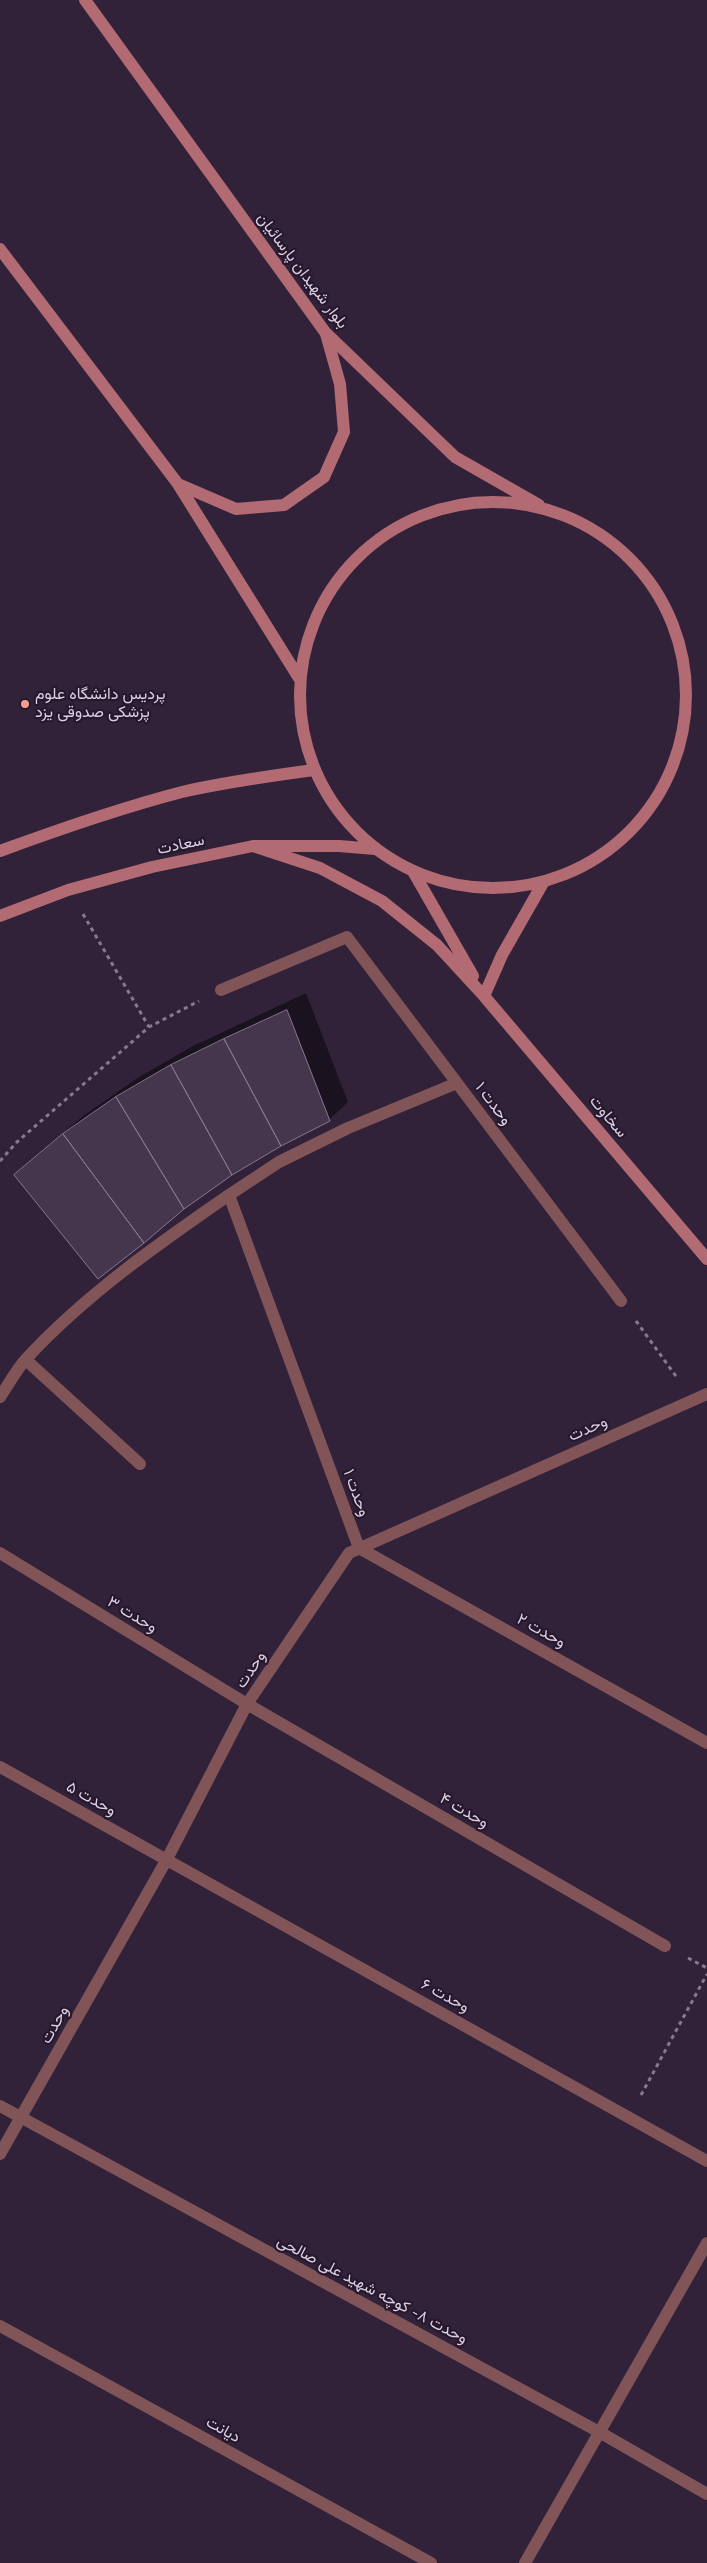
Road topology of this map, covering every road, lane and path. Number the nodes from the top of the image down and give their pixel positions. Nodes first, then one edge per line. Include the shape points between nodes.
1 (85, 0) edge
2 (0, 249) edge
3 (325, 332) junction
4 (178, 484) junction
5 (546, 509) junction
6 (300, 678) junction
7 (314, 770) junction
8 (253, 846) junction
9 (375, 849) junction
10 (0, 851) edge
11 (414, 873) junction
12 (543, 884) junction
13 (68, 890) junction
14 (0, 916) edge
15 (221, 990) joint
16 (484, 996) junction
17 (149, 1027) junction
18 (457, 1083) junction
19 (0, 1161) edge
20 (229, 1195) junction
21 (707, 1259) edge
22 (622, 1301) joint
23 (26, 1360) junction
24 (707, 1394) edge
25 (0, 1397) edge
26 (693, 1400) junction
27 (140, 1464) dead end
28 (359, 1548) junction
29 (0, 1553) edge
30 (247, 1704) junction
31 (707, 1743) edge
32 (0, 1767) edge
33 (167, 1859) junction
34 (665, 1946) dead end
35 (707, 1974) edge
36 (0, 2106) edge
37 (21, 2118) junction
38 (629, 2118) junction
39 (0, 2154) edge
40 (707, 2161) edge
41 (707, 2243) edge
42 (0, 2326) edge
43 (600, 2433) junction
44 (707, 2494) edge
45 (431, 2563) edge
46 (525, 2563) edge

1 - 3 street, بلوار شهیدان پارسائیان
2 - 4 street
3 - 4 street via 340,384 344,432 324,477 284,504 236,509
3 - 5 street, بلوار شهیدان پارسائیان via 455,457
4 - 6 street
5 - 6 street via 497,502 449,507 403,523 363,551 331,587 310,631
5 - 12 street via 603,536 648,579 678,636 688,698 677,760 647,816 600,858
6 - 7 street via 301,725
7 - 9 street via 339,813
7 - 10 street via 182,792 97,816
8 - 9 street, سعادت
8 - 13 street, سعادت via 152,867
8 - 16 street via 320,868 382,902 437,944
9 - 11 street
11 - 12 street via 478,889
11 - 16 street
12 - 16 street via 502,955
13 - 14 street, سعادت
13 - 17 path
15 - 17 path
15 - 18 street via 347,937
16 - 21 street, سخاوت
17 - 19 path via 17,1142
18 - 20 street, وحدت ۱ via 348,1128 279,1162
18 - 22 street, وحدت ۱
20 - 23 street, وحدت ۱ via 157,1245 105,1287
20 - 28 street, وحدت ۱
22 - 26 path
23 - 25 street, وحدت ۱
23 - 27 street
24 - 26 street, وحدت
26 - 28 street, وحدت
28 - 30 street, وحدت via 349,1554
28 - 31 street, وحدت ۲
29 - 30 street, وحدت ۳
30 - 33 street, وحدت
30 - 34 street, وحدت ۴
32 - 33 street, وحدت ۵
33 - 37 street, وحدت
33 - 38 street, وحدت ۶
35 - 38 path
36 - 37 street, وحدت ۸- کوچه شهید علی صالحی
37 - 39 street, وحدت
37 - 43 street, وحدت ۸- کوچه شهید علی صالحی
38 - 40 street, وحدت ۶
41 - 43 street
42 - 45 street, دیانت
43 - 44 street, وحدت ۸- کوچه شهید علی صالحی
43 - 46 street

